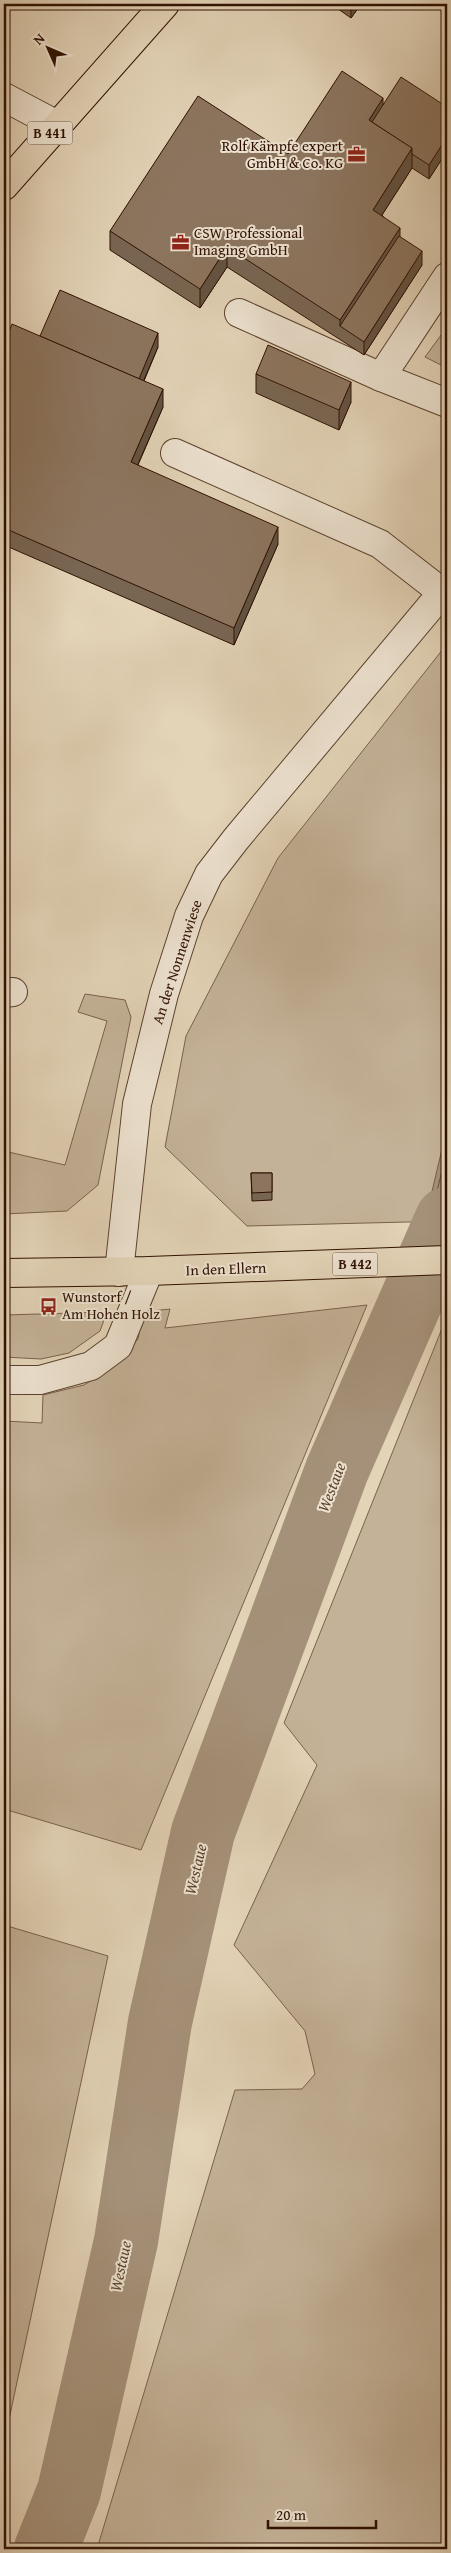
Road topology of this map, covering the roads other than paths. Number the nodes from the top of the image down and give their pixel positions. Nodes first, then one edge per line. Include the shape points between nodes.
1 (165, 4) edge
2 (4, 97) edge
3 (57, 125) junction
4 (7, 178) edge
5 (447, 277) edge
6 (239, 313) dead end
7 (381, 377) junction
8 (447, 403) edge
9 (175, 453) dead end
10 (445, 590) edge
11 (447, 1260) edge
12 (149, 1271) junction
13 (119, 1272) junction
14 (4, 1273) edge
15 (4, 1380) edge

1 - 3 main road, B 441
2 - 3 street
3 - 4 main road, B 441
5 - 7 street
6 - 7 street
7 - 8 street
9 - 10 street via 380,544
10 - 13 street, An der Nonnenwiese via 236,839 205,883 189,916 164,994 137,1104
11 - 12 main road, In den Ellern / B 442
12 - 13 main road, In den Ellern / B 442
12 - 15 street via 118,1346 91,1366 40,1380
13 - 14 main road, In den Ellern / B 442

